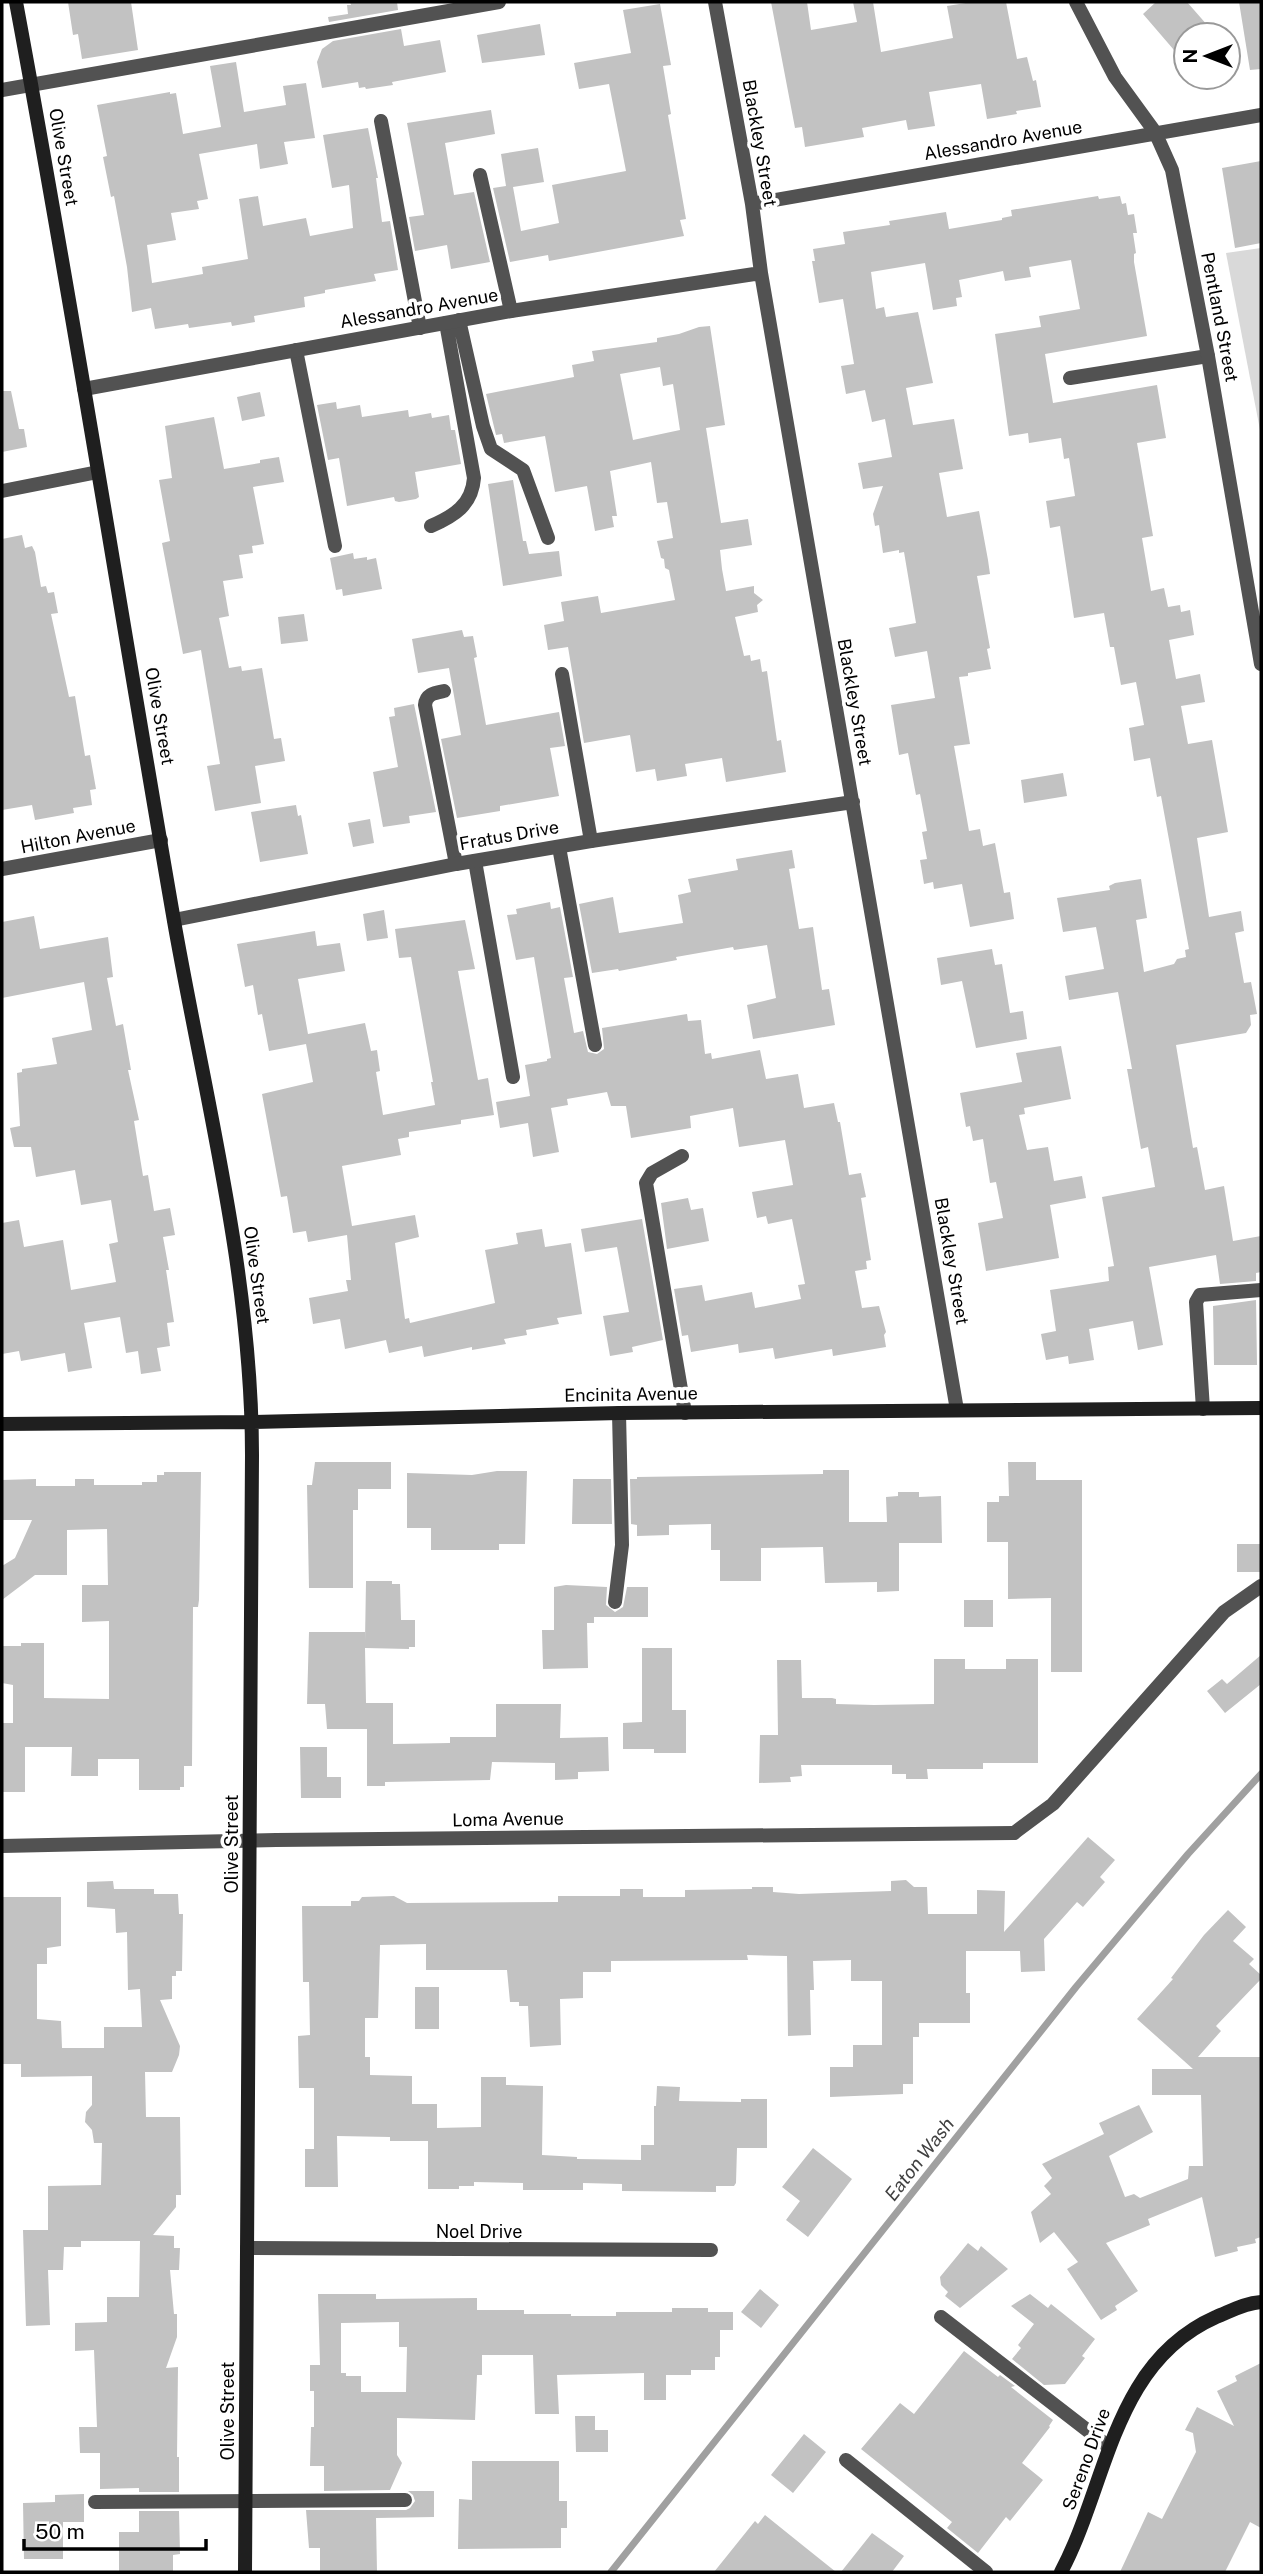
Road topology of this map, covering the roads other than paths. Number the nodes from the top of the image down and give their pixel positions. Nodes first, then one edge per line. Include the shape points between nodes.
1 (16, 2) edge
2 (499, 2) edge
3 (715, 2) edge
4 (1076, 2) edge
5 (32, 84) junction
6 (2, 90) edge
7 (1261, 115) edge
8 (381, 121) dead end
9 (1156, 132) junction
10 (480, 175) dead end
11 (752, 204) junction
12 (761, 273) junction
13 (511, 311) junction
14 (453, 322) junction
15 (420, 328) junction
16 (296, 350) junction
17 (1208, 356) junction
18 (1070, 377) dead end
19 (84, 389) junction
20 (99, 472) junction
21 (2, 491) edge
22 (431, 526) dead end
23 (548, 538) dead end
24 (335, 545) dead end
25 (1261, 664) edge
26 (562, 674) dead end
27 (444, 691) dead end
28 (853, 802) junction
29 (161, 839) junction
30 (591, 841) junction
31 (559, 847) junction
32 (474, 861) junction
33 (456, 864) junction
34 (2, 869) edge
35 (174, 919) junction
36 (595, 1045) dead end
37 (513, 1077) dead end
38 (682, 1156) dead end
39 (1261, 1290) edge
40 (1261, 1408) edge
41 (1203, 1409) junction
42 (957, 1410) junction
43 (619, 1413) junction
44 (685, 1413) junction
45 (252, 1422) junction
46 (2, 1424) edge
47 (1261, 1586) edge
48 (615, 1602) dead end
49 (250, 1841) junction
50 (2, 1846) edge
51 (247, 2248) junction
52 (711, 2250) dead end
53 (1261, 2302) edge
54 (941, 2317) dead end
55 (1109, 2447) junction
56 (846, 2460) dead end
57 (246, 2500) junction
58 (405, 2500) dead end
59 (95, 2502) dead end
60 (245, 2572) edge
61 (986, 2572) edge
62 (1061, 2572) edge

1 - 5 street, Olive Street
2 - 5 street
3 - 11 street, Blackley Street
4 - 9 street, Pentland Street via 1115,78
5 - 6 street
5 - 19 street, Olive Street
7 - 9 street, Alessandro Avenue
8 - 15 street
9 - 11 street, Alessandro Avenue
9 - 17 street, Pentland Street via 1172,170
10 - 13 street
11 - 12 street, Blackley Street
12 - 13 street, Alessandro Avenue
12 - 28 street, Blackley Street
13 - 14 street, Alessandro Avenue
14 - 15 street, Alessandro Avenue
14 - 22 street via 473,488 453,516
14 - 23 street via 491,449 523,470
15 - 16 street, Alessandro Avenue
16 - 19 street, Alessandro Avenue
16 - 24 street
17 - 18 street
17 - 25 street, Pentland Street
19 - 20 street, Olive Street
20 - 21 street
20 - 29 street, Olive Street
26 - 30 street
27 - 33 street via 430,694 425,705
28 - 30 street, Fratus Drive
28 - 42 street, Blackley Street
29 - 34 street, Hilton Avenue
29 - 35 street, Olive Street
30 - 31 street, Fratus Drive
31 - 32 street, Fratus Drive
31 - 36 street
32 - 33 street, Fratus Drive
32 - 37 street
33 - 35 street, Fratus Drive
35 - 45 street, Olive Street via 242,1285
38 - 44 street via 652,1173 646,1183
39 - 41 street via 1200,1295 1196,1302
40 - 41 street, Encinita Avenue
41 - 42 street, Encinita Avenue
42 - 44 street, Encinita Avenue
43 - 44 street, Encinita Avenue
43 - 45 street, Encinita Avenue
43 - 48 street via 622,1545
45 - 46 street, Encinita Avenue
45 - 49 street, Olive Street
47 - 49 street, Loma Avenue via 1224,1612 1053,1804 1014,1833
49 - 50 street, Loma Avenue
49 - 51 street, Olive Street
51 - 52 street, Noel Drive
51 - 57 street, Olive Street
53 - 55 street, Sereno Drive via 1249,2302 1203,2323 1166,2351 1132,2395
54 - 55 street
55 - 62 street, Sereno Drive
56 - 61 street
57 - 58 street
57 - 59 street
57 - 60 street, Olive Street

